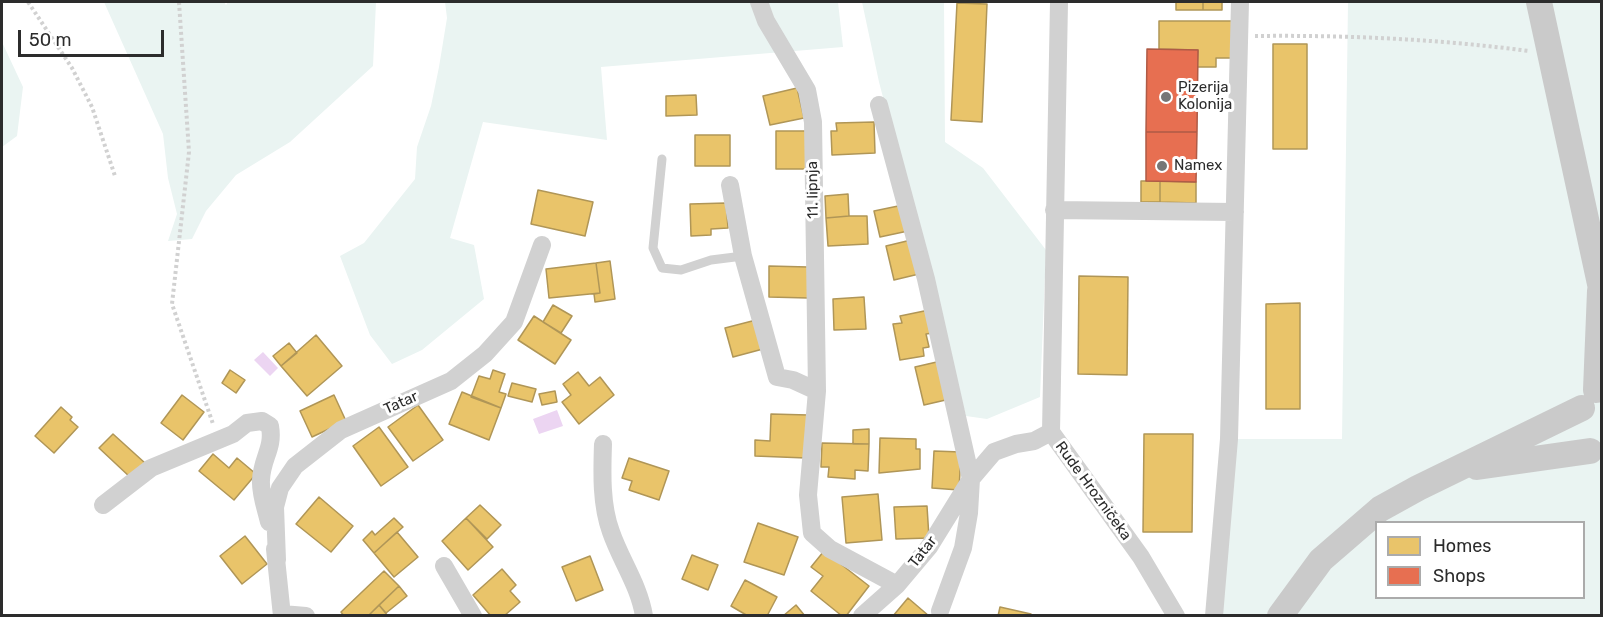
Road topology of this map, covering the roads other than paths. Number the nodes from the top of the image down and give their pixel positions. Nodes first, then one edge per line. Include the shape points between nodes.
1 (759, 2) edge
2 (1059, 2) edge
3 (1240, 2) edge
4 (1539, 2) edge
5 (879, 105) dead end
6 (662, 159) dead end
7 (730, 185) dead end
8 (1054, 210) junction
9 (1235, 212) junction
10 (542, 245) dead end
11 (743, 256) junction
12 (1601, 292) edge
13 (817, 391) junction
14 (1593, 396) edge
15 (1051, 432) junction
16 (603, 444) dead end
17 (1596, 455) edge
18 (1459, 470) junction
19 (971, 479) junction
20 (103, 505) dead end
21 (277, 560) junction
22 (444, 566) dead end
23 (897, 585) junction
24 (940, 611) dead end
25 (282, 615) edge
26 (306, 615) edge
27 (473, 615) edge
28 (644, 615) edge
29 (862, 615) edge
30 (1176, 615) edge
31 (1214, 615) edge
32 (1280, 615) edge

1 - 13 street, 11. lipnja via 807,90 813,122
2 - 8 street, Rude Hrozničeka
3 - 9 street
4 - 12 street
5 - 19 street via 926,279
6 - 11 lane via 653,248 662,268 681,270 711,260
7 - 11 street
8 - 9 street
8 - 15 street, Rude Hrozničeka
9 - 31 street via 1229,439
10 - 21 street, Tatar via 514,322 485,354 451,381 342,430 294,466 280,488 275,507
11 - 13 street via 777,377
12 - 14 street
13 - 23 street, 11. lipnja via 808,495 812,533 830,549
14 - 17 street via 1578,423 1581,438
14 - 18 street
15 - 19 street, Tatar via 994,452
15 - 30 street, Rude Hrozničeka via 1141,556
16 - 28 street via 601,478 611,532 634,580
17 - 18 street
18 - 32 street via 1380,509 1320,560
19 - 23 street, Tatar via 929,547
19 - 24 street, Tatar via 963,548
20 - 21 street, Tatar via 151,468 233,434 248,423 262,421 270,426 273,442 264,457 261,482
21 - 25 street, Tatar
22 - 27 street
23 - 29 street, Tatar
25 - 26 street, Tatar

